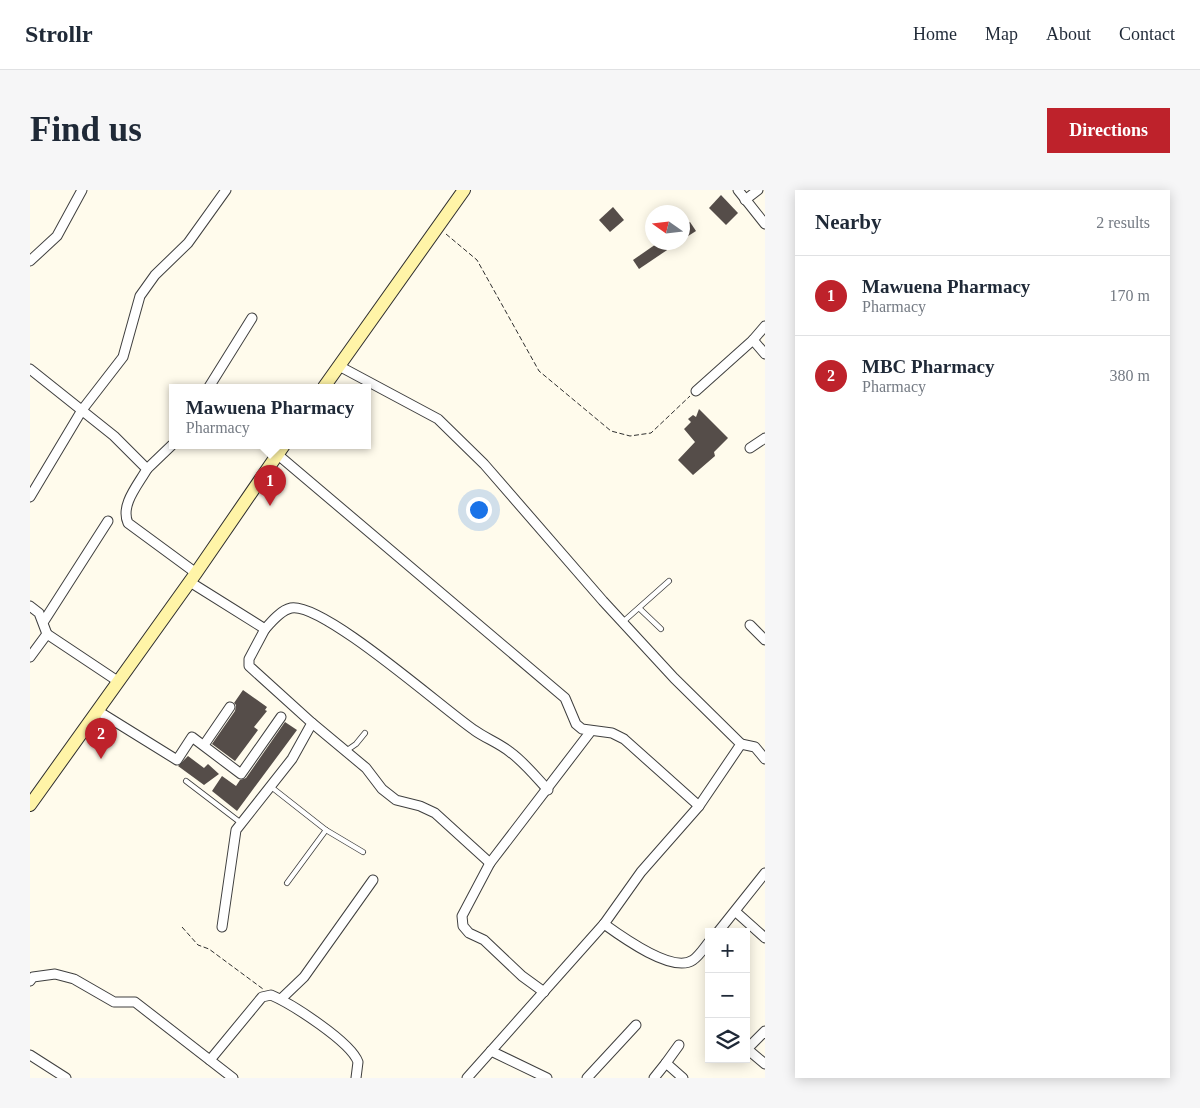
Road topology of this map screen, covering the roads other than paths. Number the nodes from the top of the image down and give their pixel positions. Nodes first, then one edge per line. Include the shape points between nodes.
1 (82, 190) edge
2 (226, 190) edge
3 (464, 190) edge
4 (738, 190) edge
5 (758, 190) edge
6 (744, 200) junction
7 (765, 224) edge
8 (30, 261) edge
9 (252, 318) dead end
10 (765, 326) edge
11 (753, 340) junction
12 (765, 354) edge
13 (339, 366) junction
14 (30, 369) edge
15 (211, 384) edge
16 (326, 384) edge
17 (696, 392) road end
18 (82, 410) junction
19 (765, 438) edge
20 (169, 448) edge
21 (750, 448) dead end
22 (280, 449) edge
23 (147, 469) junction
24 (30, 497) edge
25 (108, 521) dead end
26 (193, 577) junction
27 (669, 581) dead end
28 (30, 606) edge
29 (639, 608) junction
30 (44, 621) junction
31 (624, 622) junction
32 (750, 626) dead end
33 (264, 629) junction
34 (661, 629) dead end
35 (47, 634) junction
36 (765, 640) edge
37 (30, 658) edge
38 (119, 682) junction
39 (230, 707) dead end
40 (98, 711) junction
41 (281, 716) dead end
42 (312, 723) junction
43 (590, 732) junction
44 (366, 733) dead end
45 (741, 744) junction
46 (204, 746) junction
47 (346, 751) junction
48 (765, 759) edge
49 (186, 781) dead end
50 (270, 786) junction
51 (548, 790) junction
52 (30, 805) edge
53 (699, 806) junction
54 (241, 823) junction
55 (326, 830) junction
56 (363, 852) dead end
57 (490, 863) junction
58 (765, 873) edge
59 (373, 880) dead end
60 (286, 882) dead end
61 (736, 912) junction
62 (604, 924) junction
63 (222, 927) dead end
64 (722, 928) edge
65 (765, 938) edge
66 (705, 947) edge
67 (30, 980) edge
68 (544, 992) junction
69 (281, 999) junction
70 (636, 1025) dead end
71 (765, 1031) edge
72 (679, 1045) dead end
73 (750, 1045) edge
74 (491, 1051) junction
75 (750, 1051) edge
76 (30, 1055) edge
77 (210, 1060) junction
78 (666, 1063) junction
79 (765, 1064) edge
80 (66, 1078) edge
81 (233, 1078) edge
82 (356, 1078) edge
83 (467, 1078) edge
84 (547, 1078) edge
85 (587, 1078) edge
86 (654, 1078) edge
87 (683, 1078) edge

1 - 8 street via 57,236
2 - 18 street via 188,243 155,275 140,296 123,357
3 - 13 main road
4 - 6 street
5 - 6 street
6 - 7 street
9 - 15 street
10 - 11 street
11 - 12 street
11 - 17 street
13 - 16 main road
13 - 31 street via 438,420 484,464
14 - 18 street
18 - 23 street
18 - 24 street
19 - 21 street
20 - 23 street
22 - 26 main road
22 - 43 street via 565,698 576,724
23 - 26 street via 125,516 128,523
25 - 30 street
26 - 33 street
26 - 38 main road
27 - 29 lane
28 - 30 street
29 - 31 lane
29 - 34 lane
30 - 35 street
31 - 45 street via 674,678
32 - 36 street
33 - 42 street via 249,666
33 - 51 street via 291,608 304,609 324,619 356,638 475,731 511,752
35 - 37 street
35 - 38 street
38 - 40 main road
39 - 46 street
40 - 46 street via 177,760 192,737
40 - 52 main road
41 - 46 street via 241,774
42 - 47 street
42 - 50 street via 292,759
43 - 51 street
43 - 53 street via 612,732 624,739
44 - 47 lane
45 - 48 street via 755,747
45 - 53 street
47 - 57 street via 396,800 435,813
49 - 54 lane
50 - 54 street
50 - 55 lane
51 - 57 street via 531,807
53 - 62 street via 641,872
54 - 63 street via 232,849
55 - 56 lane
55 - 60 lane
57 - 68 street via 462,916 463,926
58 - 61 street via 747,893
59 - 69 street via 304,977
61 - 64 street
61 - 65 street
62 - 66 street via 666,961 684,964 694,960
62 - 68 street
67 - 77 street via 56,974 74,978 114,1002 135,1002
68 - 74 street
69 - 77 street via 271,995 262,997
69 - 82 street via 347,1045 358,1062
70 - 85 street
71 - 73 street
72 - 78 street
74 - 83 street
74 - 84 street
75 - 79 street
76 - 80 street
77 - 81 street
78 - 86 street
78 - 87 street

